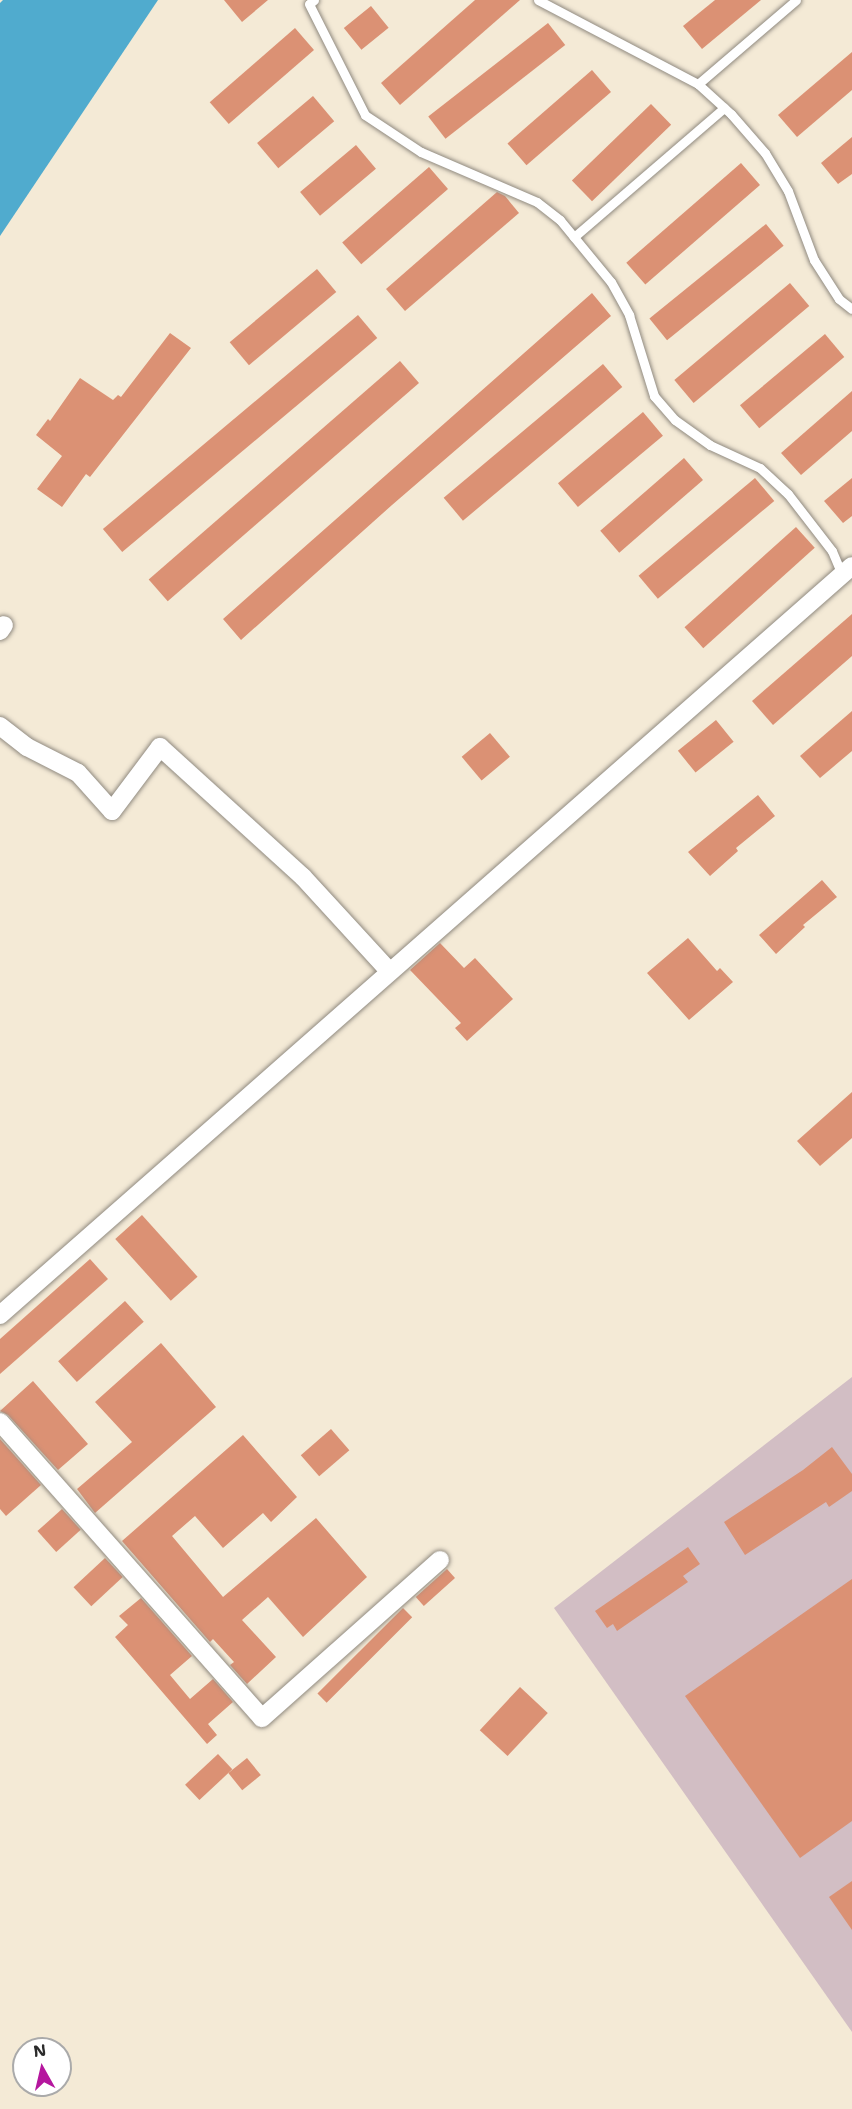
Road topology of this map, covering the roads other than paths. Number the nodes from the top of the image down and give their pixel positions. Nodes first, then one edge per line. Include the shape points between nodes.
1 (314, 0) edge
2 (538, 0) edge
3 (796, 0) edge
4 (698, 84) junction
5 (724, 108) junction
6 (574, 237) junction
7 (852, 309) edge
8 (847, 570) edge
9 (0, 726) edge
10 (389, 971) junction
11 (0, 1315) edge
12 (0, 1422) edge
13 (440, 1560) dead end

1 - 6 lane via 309,4 365,115 422,152 537,202
2 - 4 lane
3 - 4 lane
4 - 5 lane
5 - 6 lane
5 - 7 lane via 765,153 788,191 814,260 839,299
6 - 8 lane via 611,282 629,315 654,396 675,420 710,446 760,468 788,494
8 - 10 street
9 - 10 street via 27,747 78,773 112,811 160,747 303,877
10 - 11 street
12 - 13 street via 262,1718

